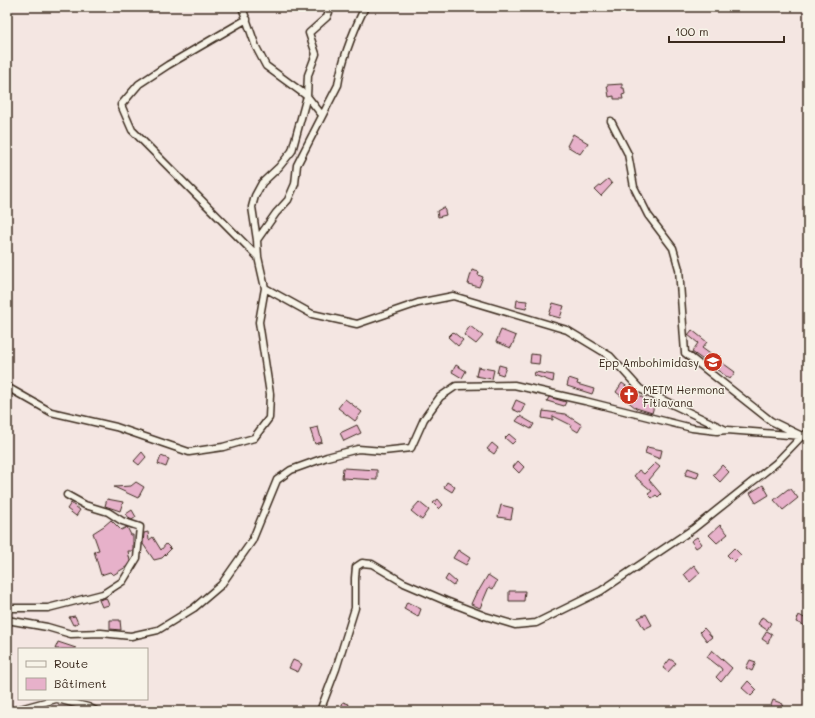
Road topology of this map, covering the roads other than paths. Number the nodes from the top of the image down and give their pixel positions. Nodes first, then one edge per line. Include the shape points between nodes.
1 (242, 7) edge
2 (331, 7) edge
3 (365, 7) edge
4 (247, 19) junction
5 (307, 96) junction
6 (322, 115) junction
7 (611, 121) dead end
8 (257, 240) junction
9 (258, 257) junction
10 (265, 288) junction
11 (7, 387) edge
12 (727, 430) junction
13 (805, 435) edge
14 (67, 495) dead end
15 (7, 608) edge
16 (7, 620) edge
17 (52, 700) edge
18 (60, 700) edge
19 (16, 711) edge
20 (96, 711) edge
21 (320, 711) edge

1 - 4 street
2 - 5 street via 327,17 309,33 316,54 308,75
3 - 6 street via 353,32 338,85
4 - 5 street via 256,47 266,66
4 - 9 street via 139,84 122,105 132,130
5 - 6 street
5 - 8 street via 292,151 262,184 255,196 252,207
6 - 8 street via 297,165 295,184 288,200
7 - 13 street via 628,154 634,187 648,215 673,248 679,269 685,353 771,421
8 - 9 street
9 - 10 street
10 - 11 street via 259,322 270,394 270,418 254,438 223,447 189,452 116,427 51,412
10 - 12 street via 312,314 357,324 418,303 453,296 567,330 610,356 640,389
12 - 13 street
12 - 16 street via 692,428 514,385 456,386 440,396 424,419 411,448 383,451 358,449 291,470 277,480 252,541 221,585 194,608 158,630 130,636 101,633 71,634
13 - 21 street via 776,463 693,529 601,591 536,623 515,625 485,616 404,584 372,564 362,563 356,567 355,608 350,627
14 - 15 street via 140,527 137,558 123,581 103,594 48,608
17 - 19 street
18 - 20 street

